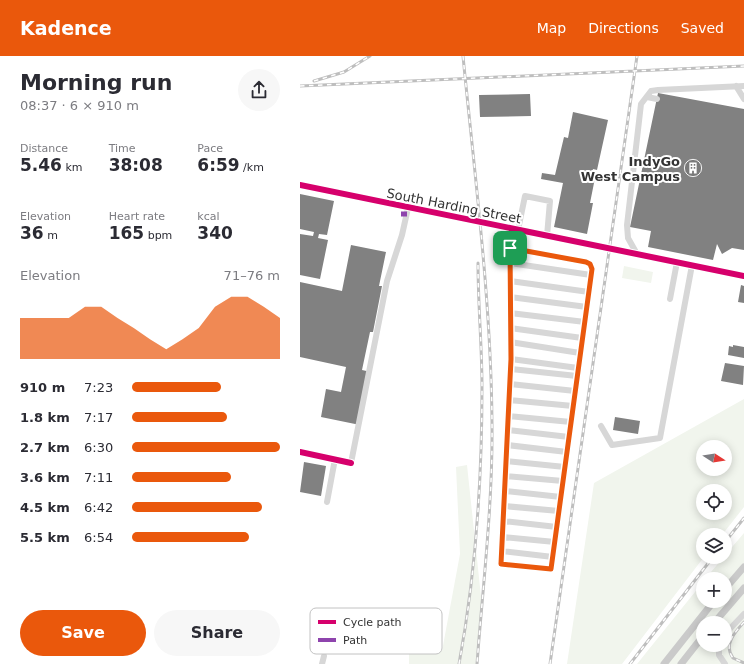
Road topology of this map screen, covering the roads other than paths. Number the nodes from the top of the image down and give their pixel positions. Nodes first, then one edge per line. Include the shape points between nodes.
1 (736, 86) junction
2 (744, 86) edge
3 (647, 97) junction
4 (657, 99) dead end
5 (744, 99) edge
6 (300, 185) edge
7 (408, 208) junction
8 (510, 228) junction
9 (518, 230) junction
10 (547, 236) junction
11 (510, 248) junction
12 (637, 254) junction
13 (677, 262) junction
14 (510, 263) junction
15 (692, 265) junction
16 (591, 275) junction
17 (744, 276) edge
18 (510, 281) junction
19 (589, 292) junction
20 (510, 297) junction
21 (670, 300) dead end
22 (587, 307) junction
23 (510, 313) junction
24 (585, 322) junction
25 (510, 328) junction
26 (582, 338) junction
27 (510, 342) junction
28 (580, 353) junction
29 (511, 359) junction
30 (578, 368) junction
31 (510, 369) junction
32 (577, 376) junction
33 (510, 384) junction
34 (575, 392) junction
35 (509, 400) junction
36 (573, 406) junction
37 (508, 416) junction
38 (571, 422) junction
39 (600, 426) dead end
40 (508, 430) junction
41 (569, 437) junction
42 (507, 446) junction
43 (300, 452) edge
44 (567, 452) junction
45 (335, 459) junction
46 (506, 461) junction
47 (565, 467) junction
48 (506, 476) junction
49 (563, 481) junction
50 (505, 491) junction
51 (561, 497) junction
52 (327, 502) dead end
53 (504, 506) junction
54 (559, 511) junction
55 (503, 521) junction
56 (557, 526) junction
57 (503, 537) junction
58 (555, 542) junction
59 (502, 551) junction
60 (552, 557) junction
61 (744, 567) edge
62 (732, 581) edge
63 (744, 588) edge
64 (708, 608) edge
65 (744, 614) edge
66 (720, 616) edge
67 (732, 627) edge
68 (696, 645) edge
69 (719, 652) edge
70 (324, 656) dead end
71 (322, 664) edge
72 (664, 664) edge
73 (681, 664) edge
74 (725, 664) edge

1 - 2 street
1 - 3 street via 658,90 651,91
1 - 5 street
3 - 4 street
3 - 12 street via 642,104 627,226 628,238
6 - 7 street, South Harding Street
7 - 8 street, South Harding Street
7 - 45 street via 387,281 351,463
8 - 9 street, South Harding Street
8 - 11 street
9 - 10 street, South Harding Street
9 - 10 street via 525,196 550,201
10 - 12 street, South Harding Street
11 - 14 street
11 - 16 street via 586,262 592,269
12 - 13 street, South Harding Street
13 - 15 street, South Harding Street
13 - 21 street
14 - 16 street
14 - 18 street
15 - 17 street, South Harding Street
15 - 39 street via 660,438 612,445
16 - 19 street
18 - 19 street
18 - 20 street
19 - 22 street
20 - 22 street
20 - 23 street
22 - 24 street
23 - 24 street
23 - 25 street
24 - 26 street
25 - 26 street
25 - 27 street
26 - 28 street
27 - 28 street
27 - 29 street
28 - 30 street
29 - 30 street
29 - 31 street
30 - 32 street
31 - 32 street
31 - 33 street
32 - 34 street
33 - 34 street
33 - 35 street
34 - 36 street
35 - 36 street
35 - 37 street
36 - 38 street
37 - 38 street
37 - 40 street
38 - 41 street
40 - 41 street
40 - 42 street
41 - 44 street
42 - 44 street
42 - 46 street
43 - 45 street
44 - 47 street
45 - 52 street
46 - 47 street
46 - 48 street
47 - 49 street
48 - 49 street
48 - 50 street
49 - 51 street
50 - 51 street
50 - 53 street
51 - 54 street
53 - 54 street
53 - 55 street
54 - 56 street
55 - 56 street
55 - 57 street
56 - 58 street
57 - 58 street
57 - 59 street
58 - 60 street
59 - 60 street
59 - 60 street via 501,564 551,569
61 - 62 main road
63 - 66 main road
64 - 72 main road
65 - 67 street
68 - 73 main road
69 - 74 street
70 - 71 street

